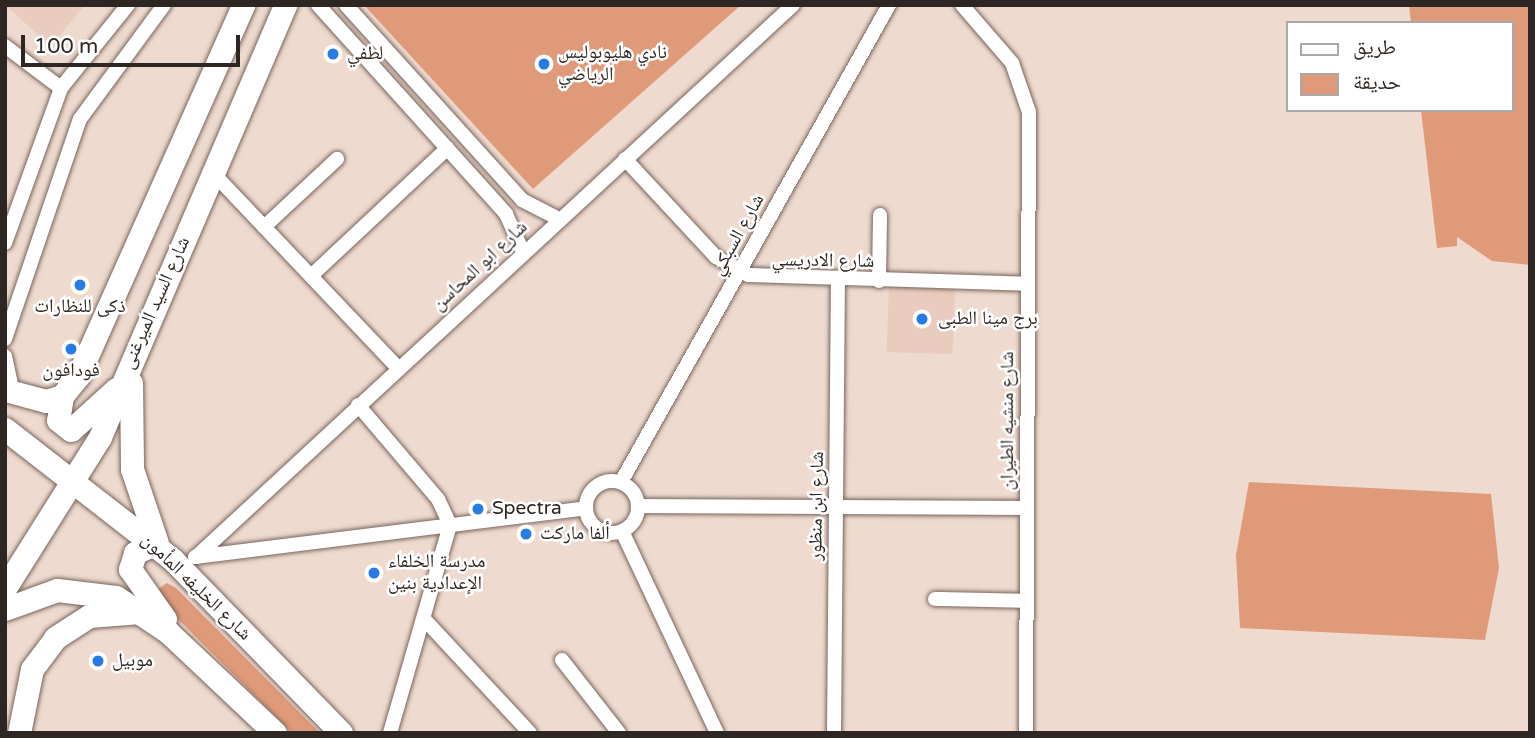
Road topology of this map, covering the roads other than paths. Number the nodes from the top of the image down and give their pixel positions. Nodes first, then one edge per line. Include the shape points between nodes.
1 (128, 5) edge
2 (164, 5) edge
3 (243, 5) edge
4 (285, 5) edge
5 (318, 5) edge
6 (346, 5) edge
7 (793, 5) edge
8 (889, 5) edge
9 (961, 5) edge
10 (5, 46) edge
11 (61, 88) junction
12 (448, 148) junction
13 (337, 159) dead end
14 (625, 159) junction
15 (213, 173) junction
16 (880, 215) dead end
17 (559, 219) junction
18 (264, 228) junction
19 (5, 243) edge
20 (523, 252) junction
21 (740, 272) junction
22 (311, 276) junction
23 (838, 280) junction
24 (879, 281) junction
25 (1028, 284) junction
26 (6, 333) edge
27 (5, 339) edge
28 (140, 344) junction
29 (5, 356) edge
30 (398, 368) junction
31 (120, 386) junction
32 (9, 392) edge
33 (62, 396) junction
34 (358, 405) junction
35 (5, 429) edge
36 (621, 482) junction
37 (76, 483) junction
38 (638, 506) junction
39 (836, 507) junction
40 (586, 508) junction
41 (1027, 508) junction
42 (450, 525) junction
43 (622, 531) junction
44 (163, 551) junction
45 (196, 557) junction
46 (5, 588) edge
47 (935, 599) dead end
48 (1027, 601) junction
49 (5, 610) edge
50 (142, 612) junction
51 (425, 620) junction
52 (177, 639) junction
53 (562, 660) dead end
54 (19, 733) edge
55 (275, 733) edge
56 (341, 733) edge
57 (390, 733) edge
58 (530, 733) edge
59 (619, 733) edge
60 (717, 733) edge
61 (834, 733) edge
62 (1026, 733) edge

1 - 11 street
2 - 26 street via 84,111
3 - 33 main road via 83,368
4 - 15 main road, شارع السيد الميرغنى
5 - 12 street
6 - 17 street via 522,200
7 - 14 street, شارع ابو المحاسن
8 - 21 street, شارع السبكي
9 - 25 street, شارع منشيه الطيران via 1005,52 1027,99
10 - 11 street
11 - 19 street
12 - 20 street via 510,219
12 - 22 street
13 - 18 street
14 - 17 street, شارع ابو المحاسن
14 - 21 street via 716,257
15 - 18 street
15 - 28 main road, شارع السيد الميرغنى
16 - 24 street
17 - 20 street, شارع ابو المحاسن
18 - 22 street
20 - 30 street, شارع ابو المحاسن
21 - 23 street, شارع الادريسي
21 - 36 street, شارع السبكي
22 - 30 street
23 - 24 street, شارع الادريسي
23 - 39 street, شارع ابن منظور
24 - 25 street, شارع الادريسي
25 - 41 street, شارع منشيه الطيران
26 - 27 street
28 - 31 main road, شارع السيد الميرغنى
28 - 44 main road via 128,406 129,448 143,510
29 - 32 street
30 - 34 street, شارع ابو المحاسن
31 - 33 main road via 75,430 58,420
31 - 37 main road, شارع السيد الميرغنى
32 - 33 main road via 37,402
34 - 42 street via 438,499
34 - 45 street, شارع ابو المحاسن
35 - 37 main road, شارع الخليفه المأمون
36 - 38 street
36 - 40 street via 600,484
37 - 44 main road, شارع الخليفه المأمون
37 - 46 main road, شارع السيد الميرغنى
38 - 39 street
38 - 43 street
39 - 41 street
39 - 61 street, شارع ابن منظور
40 - 42 street
40 - 43 street via 601,530
41 - 48 street, شارع منشيه الطيران
42 - 45 street
42 - 51 street
43 - 60 street
44 - 45 street
44 - 52 main road via 135,553 131,575
44 - 56 main road, شارع الخليفه المأمون
47 - 48 street
48 - 62 street, شارع منشيه الطيران
49 - 50 main road via 72,589 102,592
50 - 52 main road
50 - 54 main road via 102,612 55,638 32,669
51 - 57 street
51 - 58 street
52 - 55 main road
53 - 59 street

